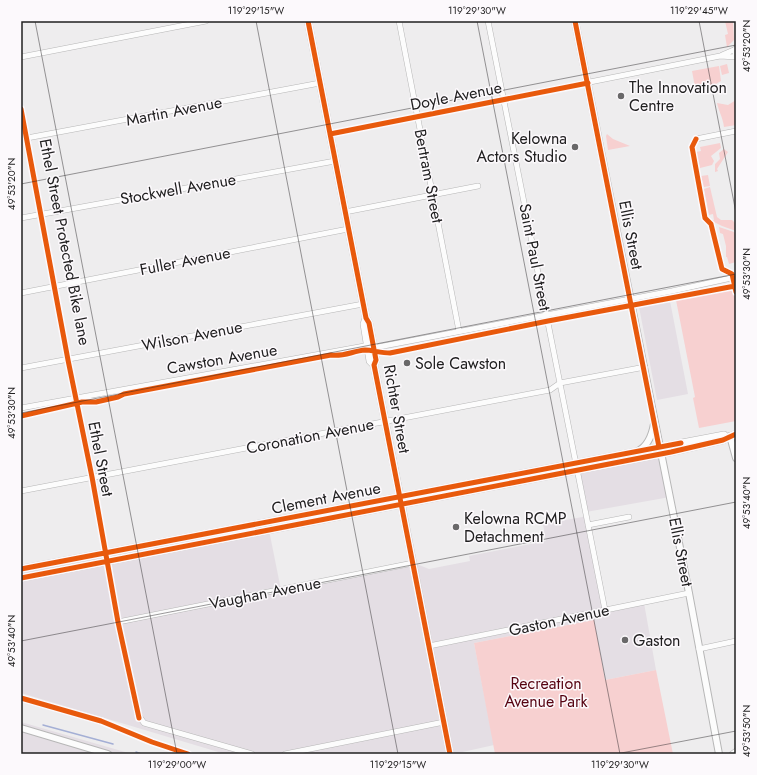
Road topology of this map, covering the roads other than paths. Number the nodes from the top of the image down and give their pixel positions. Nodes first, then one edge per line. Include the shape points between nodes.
1 (206, 21) edge
2 (308, 21) edge
3 (399, 21) edge
4 (488, 21) edge
5 (576, 21) edge
6 (736, 51) edge
7 (21, 56) edge
8 (720, 56) junction
9 (736, 57) edge
10 (320, 83) junction
11 (588, 83) junction
12 (504, 100) junction
13 (21, 109) edge
14 (417, 116) junction
15 (736, 131) edge
16 (330, 134) junction
17 (27, 138) junction
18 (696, 138) dead end
19 (335, 161) junction
20 (478, 186) dead end
21 (434, 195) junction
22 (345, 212) junction
23 (40, 215) junction
24 (21, 218) edge
25 (348, 229) junction
26 (736, 277) edge
27 (54, 286) junction
28 (21, 292) edge
29 (630, 299) junction
30 (363, 304) junction
31 (546, 315) junction
32 (459, 331) junction
33 (371, 346) junction
34 (68, 360) junction
35 (645, 367) junction
36 (21, 368) edge
37 (560, 383) junction
38 (76, 398) junction
39 (21, 408) edge
40 (654, 421) junction
41 (385, 422) junction
42 (733, 435) edge
43 (660, 450) junction
44 (638, 451) junction
45 (736, 458) edge
46 (576, 466) junction
47 (92, 477) junction
48 (21, 491) edge
49 (401, 500) junction
50 (629, 517) dead end
51 (588, 524) junction
52 (105, 553) junction
53 (107, 561) junction
54 (413, 563) junction
55 (21, 569) edge
56 (21, 578) edge
57 (689, 593) junction
58 (605, 610) junction
59 (118, 622) junction
60 (736, 642) edge
61 (429, 646) junction
62 (699, 648) junction
63 (444, 722) junction
64 (21, 728) edge
65 (736, 751) edge
66 (108, 754) edge
67 (252, 754) edge
68 (285, 754) edge
69 (450, 754) edge
70 (718, 754) edge
71 (732, 754) edge

1 - 7 street
2 - 10 main road, Richter Street
3 - 14 street, Bertram Street
4 - 12 street, Saint Paul Street
5 - 11 street, Ellis Street
6 - 8 street, Doyle Avenue
8 - 9 street, Doyle Avenue
8 - 11 street, Doyle Avenue
10 - 16 main road, Richter Street
10 - 17 street, Martin Avenue
11 - 12 street, Doyle Avenue
11 - 29 street, Ellis Street
12 - 14 street, Doyle Avenue
12 - 31 street, Saint Paul Street
13 - 17 street, Ethel Street
14 - 16 street, Doyle Avenue
14 - 21 street, Bertram Street
15 - 18 street
16 - 19 main road, Richter Street
17 - 23 street, Ethel Street
19 - 22 main road, Richter Street
19 - 23 street, Stockwell Avenue
20 - 21 street
21 - 22 street
21 - 32 street, Bertram Street
22 - 25 main road, Richter Street
23 - 24 street, Stockwell Avenue
23 - 27 street, Ethel Street
25 - 27 street, Fuller Avenue
25 - 30 main road, Richter Street
26 - 29 street, Cawston Avenue
27 - 28 street, Fuller Avenue
27 - 34 street, Ethel Street
29 - 31 street, Cawston Avenue
29 - 35 street, Ellis Street
30 - 33 main road, Richter Street via 369,323
30 - 34 street, Wilson Avenue
31 - 32 street, Cawston Avenue
31 - 37 street, Saint Paul Street
32 - 33 street, Cawston Avenue
33 - 38 street, Cawston Avenue
33 - 41 main road, Richter Street via 376,360 374,366
34 - 36 street, Wilson Avenue
34 - 38 street, Ethel Street
35 - 37 street, Coronation Avenue
35 - 40 street, Ellis Street
37 - 41 street, Coronation Avenue via 550,390
37 - 46 street, Saint Paul Street
38 - 39 street, Cawston Avenue
38 - 47 street, Ethel Street
40 - 43 street, Ellis Street
40 - 44 street via 649,440
41 - 47 street, Coronation Avenue
41 - 49 main road, Richter Street
42 - 43 main road, Clement Avenue via 722,435
42 - 45 street
43 - 44 main road, Clement Avenue
43 - 46 main road, Clement Avenue
43 - 57 street, Ellis Street
44 - 46 main road, Clement Avenue
46 - 49 main road, Clement Avenue
46 - 51 street, Saint Paul Street
47 - 48 street, Coronation Avenue
47 - 52 street, Ethel Street
49 - 52 main road, Clement Avenue
49 - 53 main road, Clement Avenue
49 - 54 street, Richter Street
50 - 51 street
51 - 58 street, Saint Paul Street
52 - 53 street, Ethel Street
52 - 55 main road, Clement Avenue
53 - 56 main road, Clement Avenue
53 - 59 street, Ethel Street
54 - 59 street, Vaughan Avenue
54 - 61 street, Richter Street
57 - 58 street, Gaston Avenue
57 - 62 street, Ellis Street
58 - 61 street, Gaston Avenue
59 - 67 street, Ethel Street via 140,718 144,723
60 - 62 street
61 - 63 street, Richter Street
62 - 70 street, Ellis Street
63 - 68 street
63 - 69 street, Richter Street
64 - 66 street
65 - 71 street

